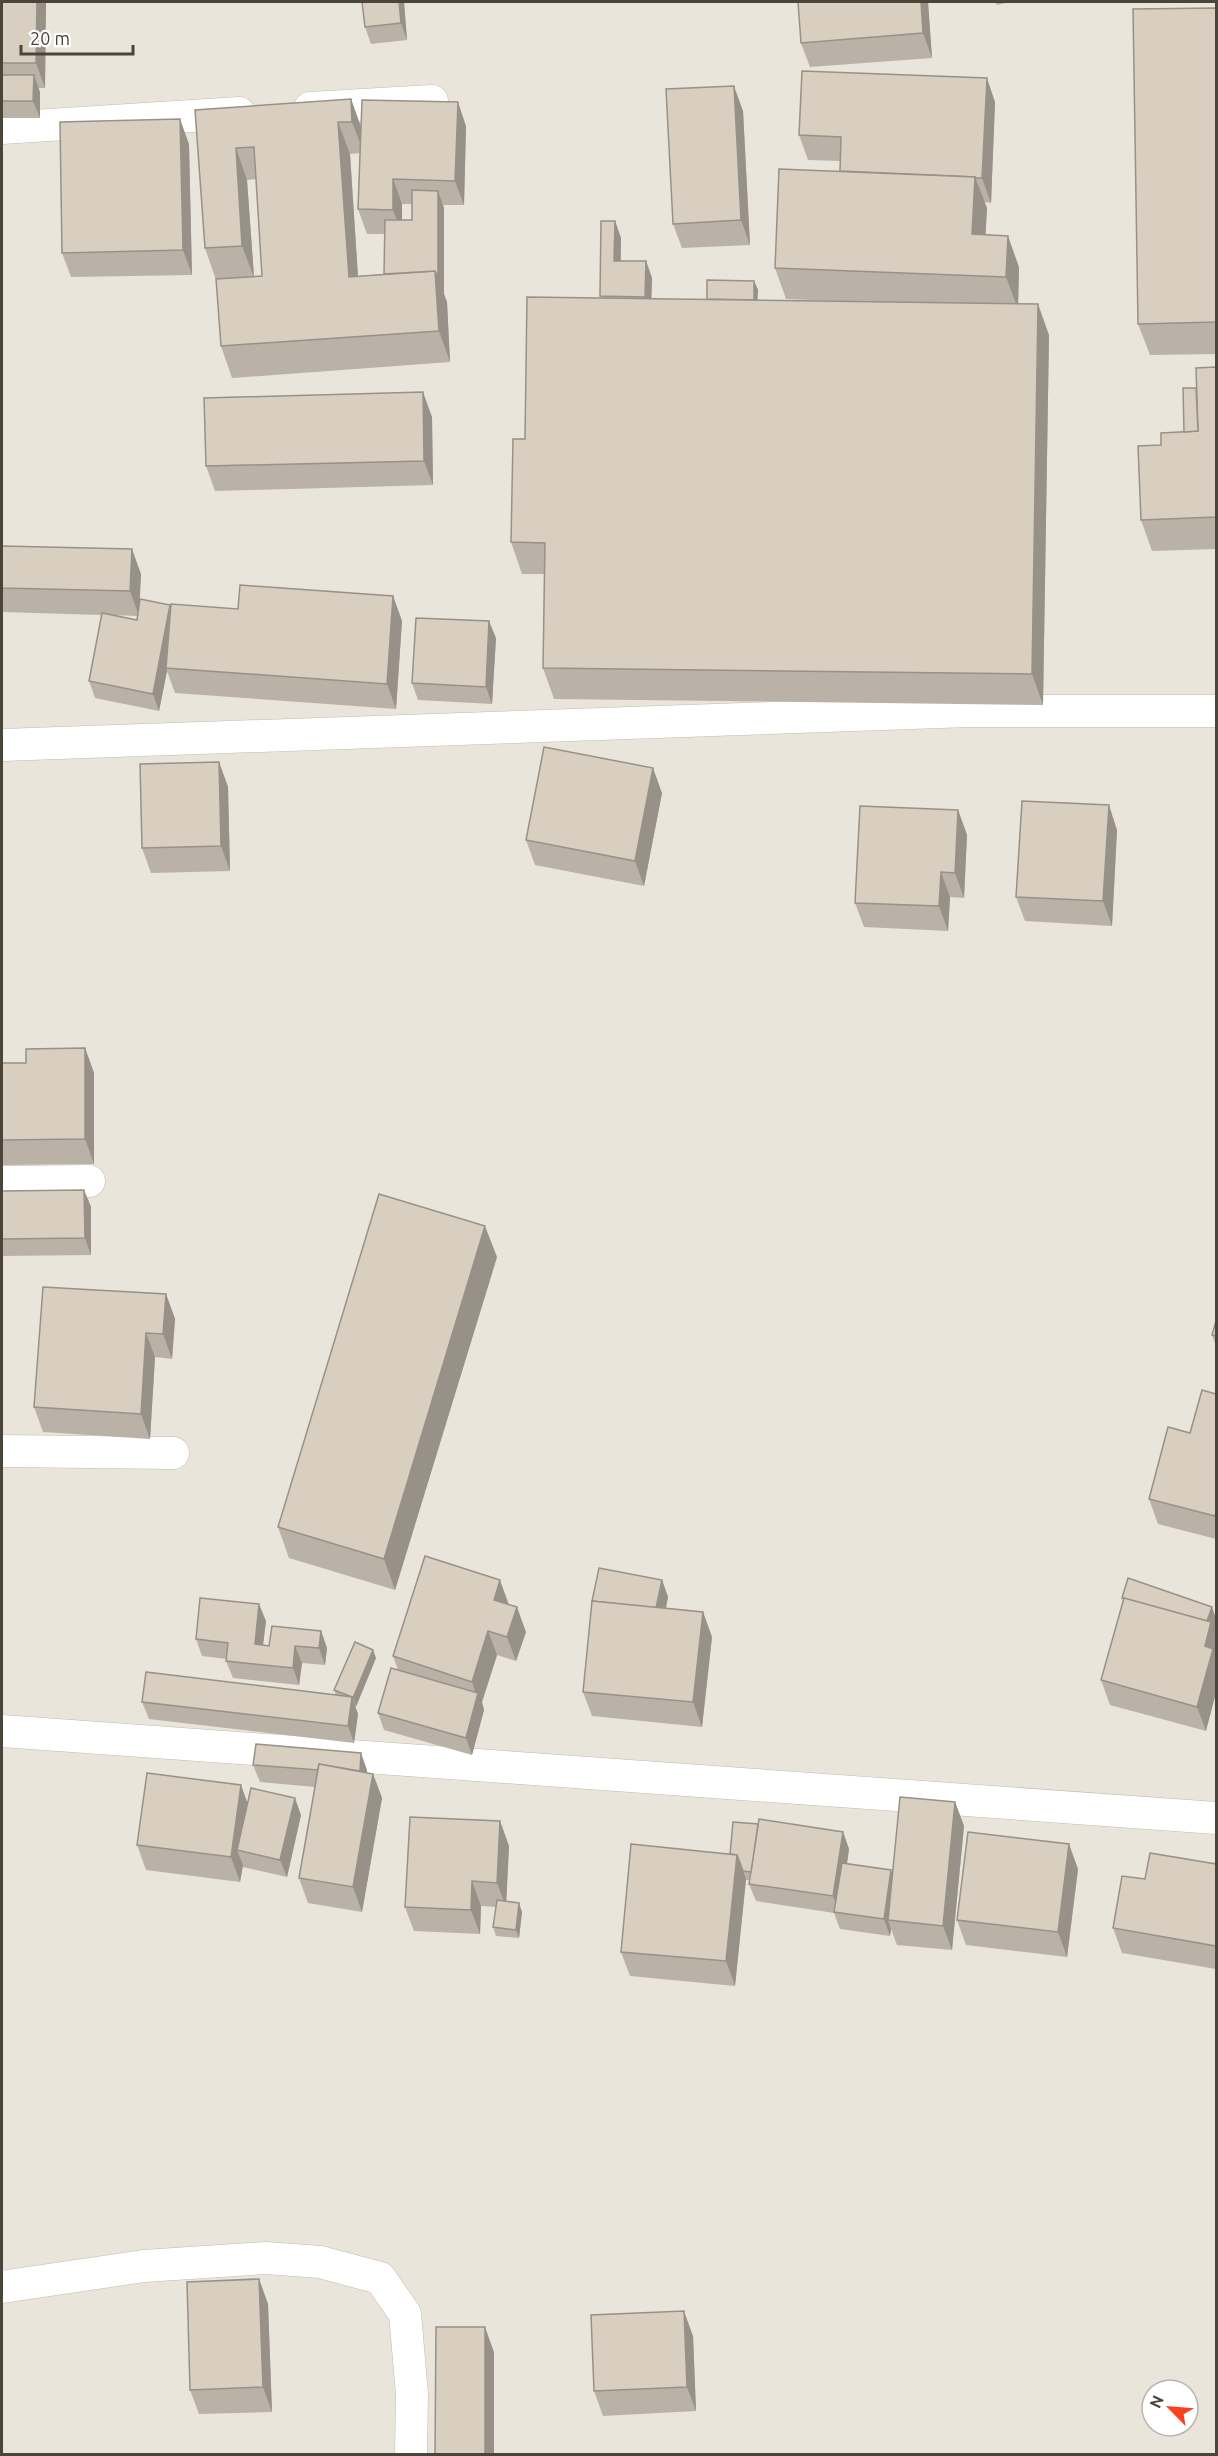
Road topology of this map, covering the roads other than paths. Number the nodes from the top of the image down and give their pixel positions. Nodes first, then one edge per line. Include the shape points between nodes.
1 (432, 101) edge
2 (2, 128) edge
3 (1216, 711) edge
4 (2, 745) edge
5 (89, 1181) dead end
6 (2, 1182) edge
7 (2, 1451) edge
8 (173, 1453) dead end
9 (2, 1731) edge
10 (1216, 1818) edge
11 (2, 2287) edge
12 (411, 2454) edge

1 - 2 street
3 - 4 street via 969,711
5 - 6 street
7 - 8 street
9 - 10 street
11 - 12 street via 144,2266 267,2258 320,2262 380,2278 405,2314 412,2394

